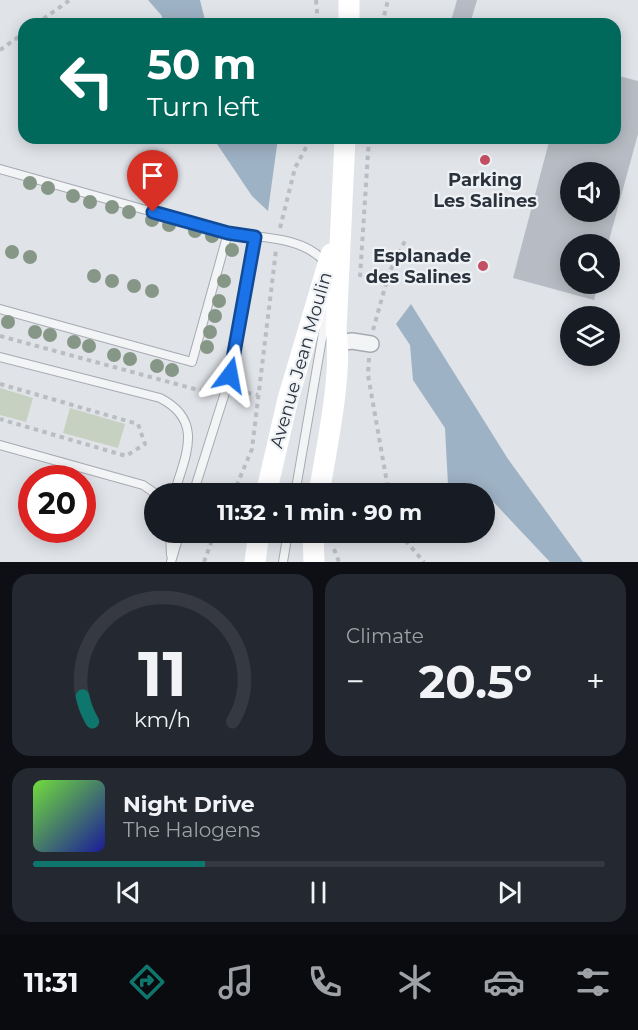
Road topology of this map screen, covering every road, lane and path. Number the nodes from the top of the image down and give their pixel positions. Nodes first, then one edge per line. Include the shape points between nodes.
1 (70, 0) edge
2 (316, 0) edge
3 (349, 0) edge
4 (388, 0) edge
5 (44, 18) edge
6 (318, 18) edge
7 (349, 18) edge
8 (384, 18) edge
9 (18, 37) edge
10 (0, 50) edge
11 (307, 144) edge
12 (345, 144) edge
13 (0, 169) edge
14 (340, 228) junction
15 (228, 233) junction
16 (255, 237) junction
17 (278, 240) junction
18 (405, 241) dead end
19 (327, 266) junction
20 (0, 309) edge
21 (0, 336) edge
22 (338, 343) junction
23 (371, 344) junction
24 (0, 357) edge
25 (0, 384) edge
26 (224, 393) junction
27 (258, 395) junction
28 (0, 419) edge
29 (0, 445) edge
30 (177, 483) edge
31 (195, 483) edge
32 (238, 483) edge
33 (269, 483) edge
34 (297, 483) edge
35 (321, 483) edge
36 (387, 483) edge
37 (144, 486) edge
38 (170, 543) edge
39 (177, 543) edge
40 (211, 543) edge
41 (258, 543) edge
42 (286, 543) edge
43 (313, 543) edge
44 (408, 543) edge
45 (171, 562) edge
46 (204, 562) edge
47 (255, 562) edge
48 (283, 562) edge
49 (314, 562) edge
50 (424, 562) edge

1 - 5 path
2 - 6 path
3 - 7 main road
4 - 8 path
9 - 10 path
11 - 17 path via 295,168
12 - 14 main road, Avenue Jean Moulin
13 - 15 lane
14 - 19 main road, Avenue Jean Moulin
14 - 22 main road, Avenue Jean Moulin
14 - 34 lane
15 - 16 lane
15 - 20 lane via 192,362
16 - 17 lane
16 - 26 lane via 234,361
17 - 19 lane via 315,252
17 - 27 path
18 - 23 path via 389,273
19 - 33 main road, Avenue Jean Moulin via 288,399
21 - 26 path
22 - 23 street
22 - 35 main road, Avenue Jean Moulin
23 - 36 path via 368,375
24 - 30 lane via 170,403 182,414 189,435
25 - 28 path via 138,424 146,444 126,456
26 - 27 path
26 - 31 lane
27 - 32 path via 252,449
29 - 37 lane
38 - 45 lane
39 - 45 lane
40 - 46 path
41 - 47 main road
42 - 48 lane
43 - 49 main road
44 - 50 path

